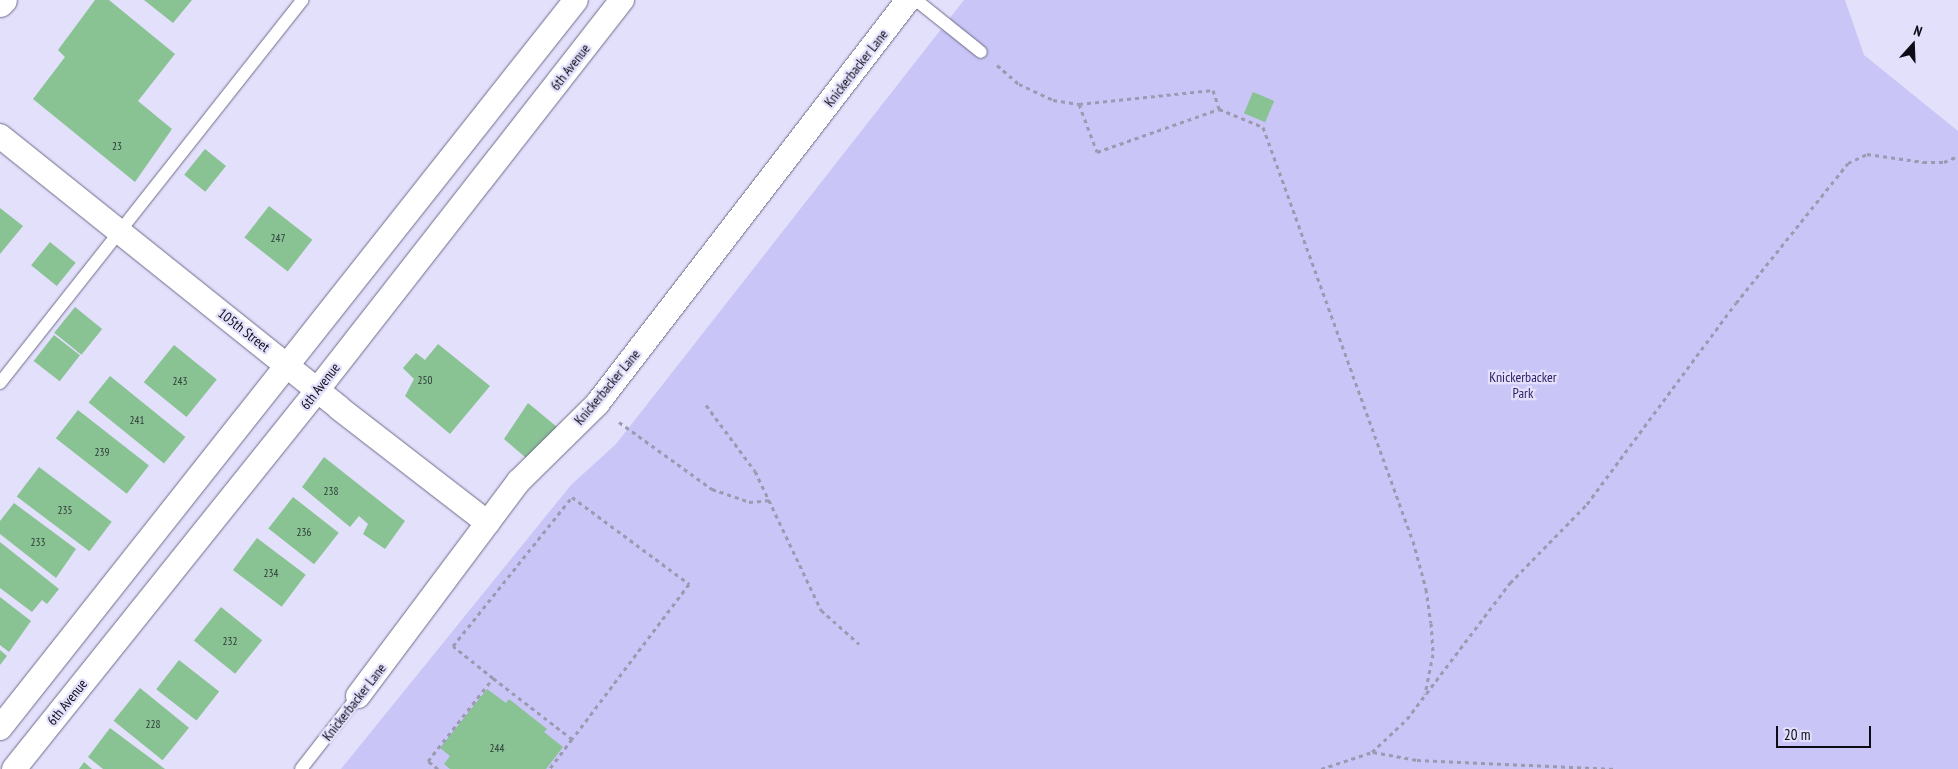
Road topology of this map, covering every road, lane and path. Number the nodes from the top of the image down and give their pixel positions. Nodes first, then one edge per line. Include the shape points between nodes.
1 (3, 0) edge
2 (303, 0) edge
3 (576, 0) edge
4 (622, 0) edge
5 (908, 0) edge
6 (916, 0) edge
7 (0, 4) edge
8 (981, 52) joint
9 (1079, 104) junction
10 (1219, 108) junction
11 (0, 136) edge
12 (1958, 156) edge
13 (120, 231) junction
14 (286, 363) junction
15 (0, 383) edge
16 (318, 389) junction
17 (597, 404) junction
18 (706, 405) dead end
19 (771, 500) junction
20 (488, 523) junction
21 (859, 644) dead end
22 (493, 678) junction
23 (358, 696) joint
24 (1424, 697) junction
25 (0, 728) edge
26 (572, 739) junction
27 (1372, 752) junction
28 (14, 769) edge
29 (301, 769) edge
30 (438, 769) edge
31 (549, 769) edge
32 (1321, 769) edge
33 (1616, 769) edge

1 - 7 street
2 - 13 lane
3 - 14 street
4 - 16 street, 6th Avenue
5 - 17 street, Knickerbacker Lane
6 - 8 lane
8 - 9 path via 1036,94
9 - 10 path via 1213,90
9 - 10 path via 1097,152
10 - 24 path via 1263,127 1405,517 1426,589 1432,623 1433,654
11 - 13 street, 105th Street
12 - 24 path via 1944,162 1930,162 1867,154 1848,164 1736,303 1587,504 1510,583
13 - 14 street, 105th Street
13 - 15 lane
14 - 16 street, 105th Street
14 - 25 street
16 - 20 street, 105th Street
16 - 28 street, 6th Avenue
17 - 19 path via 668,460 712,488 749,502
17 - 20 street, Knickerbacker Lane via 519,482
18 - 19 path via 755,471
19 - 21 path via 821,610
20 - 23 street, Knickerbacker Lane
22 - 26 path
22 - 26 path via 453,646 572,497 689,584
22 - 30 path via 428,762
23 - 29 lane, Knickerbacker Lane
24 - 27 path via 1407,719
26 - 31 path
27 - 32 path
27 - 33 path via 1417,760

